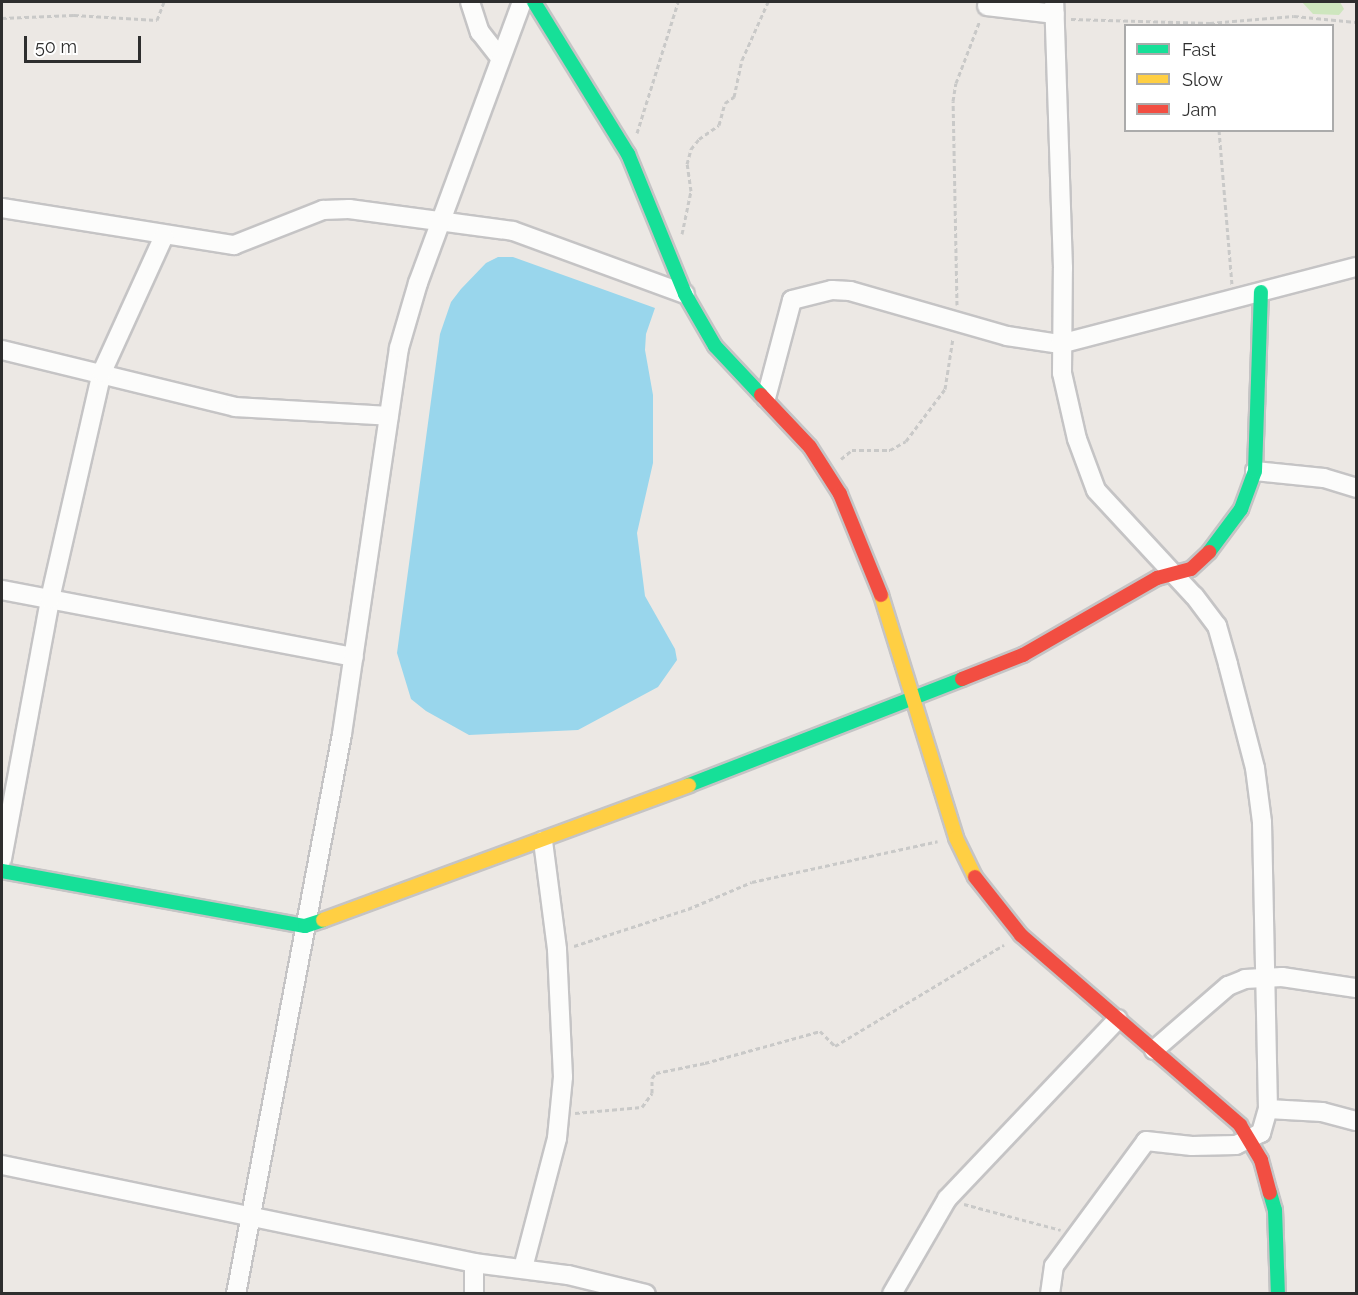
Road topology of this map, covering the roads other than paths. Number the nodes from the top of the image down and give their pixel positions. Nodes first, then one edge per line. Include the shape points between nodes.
1 (470, 2) edge
2 (522, 2) edge
3 (534, 2) edge
4 (987, 6) road end
5 (1054, 12) edge
6 (500, 58) junction
7 (2, 208) edge
8 (441, 222) junction
9 (164, 236) junction
10 (1356, 267) edge
11 (1261, 292) junction
12 (685, 294) junction
13 (1060, 344) junction
14 (2, 350) edge
15 (102, 372) junction
16 (766, 398) junction
17 (388, 416) junction
18 (1255, 471) junction
19 (1356, 488) edge
20 (1174, 573) junction
21 (2, 590) edge
22 (50, 599) junction
23 (354, 657) junction
24 (913, 701) junction
25 (543, 841) junction
26 (2, 859) edge
27 (2, 871) edge
28 (305, 926) junction
29 (1265, 977) junction
30 (1356, 988) edge
31 (1118, 1019) junction
32 (1154, 1050) junction
33 (1268, 1109) junction
34 (1356, 1121) edge
35 (1250, 1139) junction
36 (2, 1165) edge
37 (250, 1215) junction
38 (474, 1263) junction
39 (523, 1268) junction
40 (236, 1293) edge
41 (474, 1293) edge
42 (646, 1293) edge
43 (892, 1293) edge
44 (1050, 1293) edge
45 (1278, 1293) edge

1 - 6 street via 480,32
2 - 6 street
3 - 12 street via 623,147
4 - 5 street
5 - 13 street via 1063,268
6 - 8 street
7 - 9 street
8 - 9 street via 336,207 234,245
8 - 12 street via 513,231
8 - 17 street via 408,317
9 - 15 street
10 - 11 street
11 - 13 street
11 - 18 street
12 - 16 street via 715,346
13 - 16 street via 1006,336 850,291 832,290 792,300
13 - 20 street via 1062,373 1077,439 1096,490
14 - 15 street
15 - 17 street via 182,397 236,407
15 - 22 street
16 - 24 street via 827,471 867,555
17 - 23 street
18 - 19 street via 1324,478
18 - 20 street via 1241,509 1219,542 1191,569
20 - 24 street via 1157,578 1023,655
20 - 29 street via 1217,626 1255,768 1262,822
21 - 22 street
22 - 23 street
22 - 26 street
23 - 28 street
24 - 25 street
24 - 31 street via 956,838 972,874 1021,935
25 - 28 street via 336,919
25 - 39 street via 557,950 561,1114
27 - 28 street
28 - 37 street
29 - 30 street
29 - 32 street via 1228,986
29 - 33 street
31 - 32 street
31 - 43 street via 947,1199
32 - 35 street via 1227,1110
33 - 34 street via 1322,1112
33 - 35 street via 1261,1133
35 - 44 street via 1236,1145 1192,1146 1146,1141 1054,1266
35 - 45 street via 1261,1160 1275,1210
36 - 37 street
37 - 38 street
37 - 40 street
38 - 39 street
38 - 41 street
39 - 42 street

